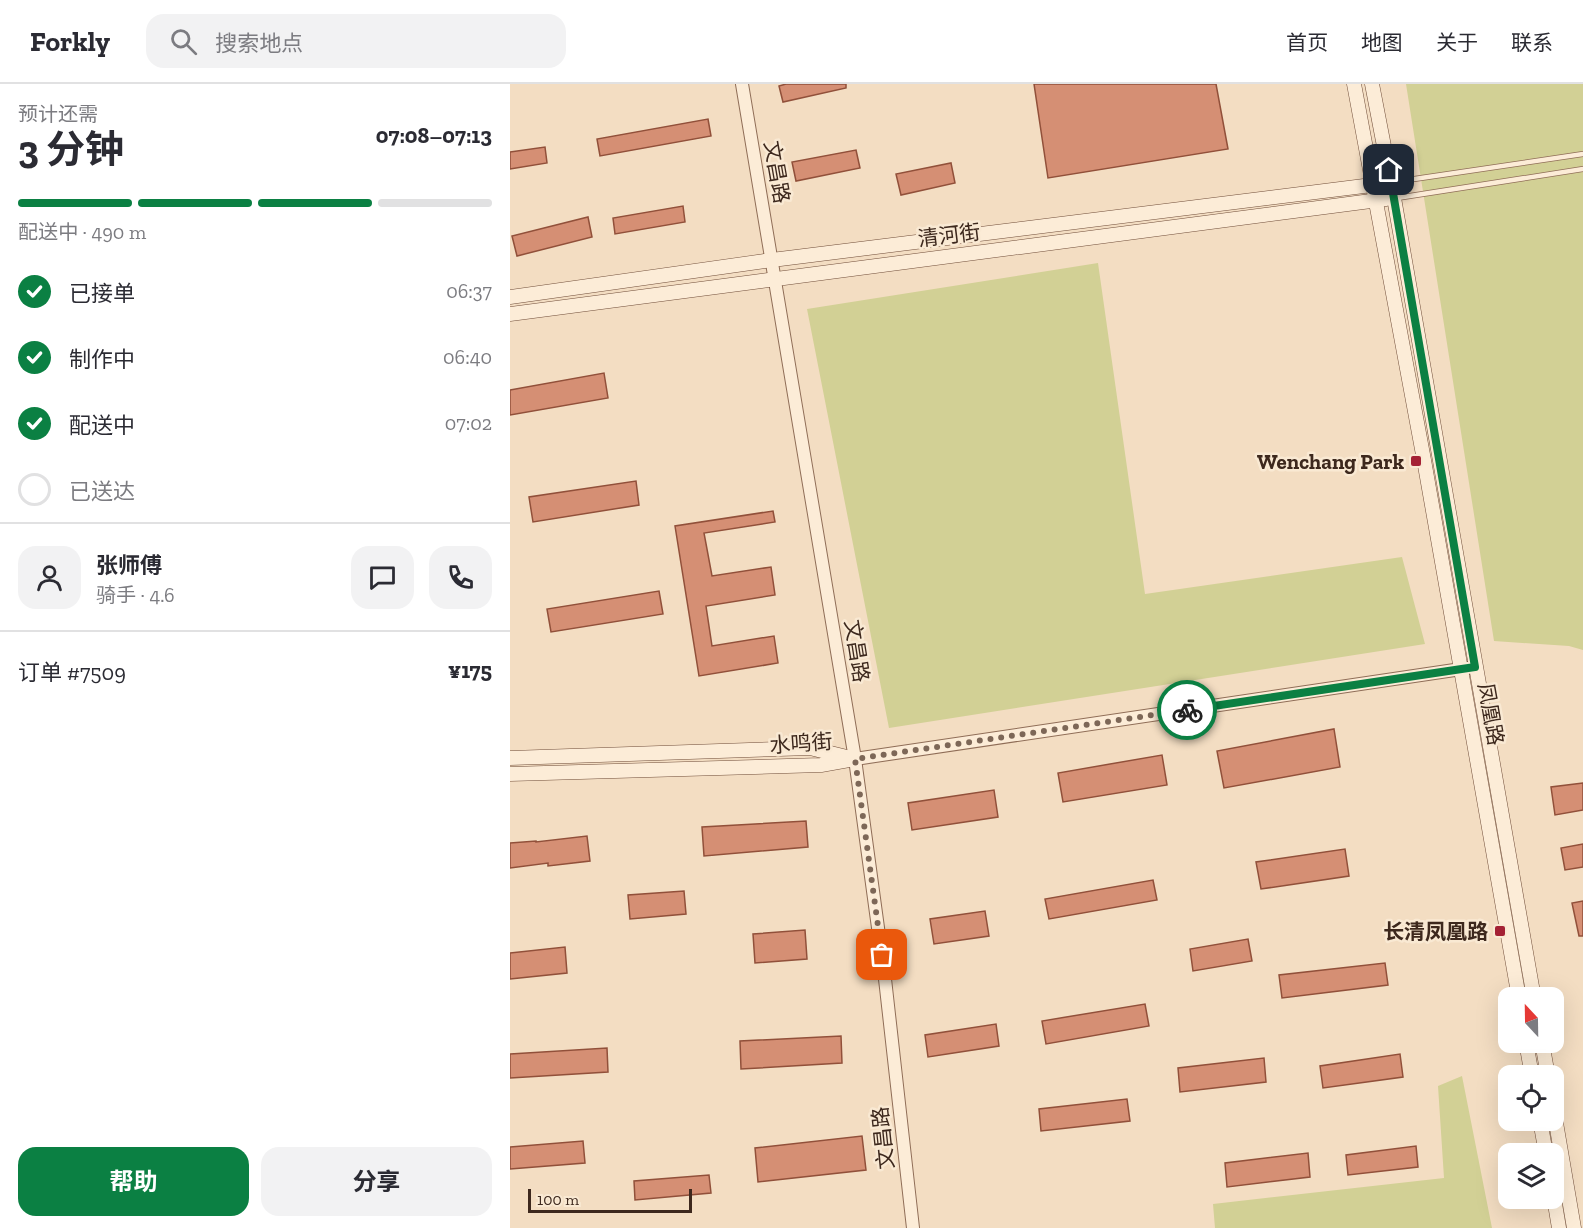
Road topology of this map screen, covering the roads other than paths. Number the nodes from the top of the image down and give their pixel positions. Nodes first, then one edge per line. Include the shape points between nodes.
1 (742, 84) edge
2 (1354, 84) edge
3 (1372, 84) edge
4 (1583, 154) edge
5 (1583, 169) edge
6 (1391, 183) junction
7 (1374, 185) junction
8 (1394, 198) junction
9 (1377, 201) junction
10 (772, 260) junction
11 (775, 279) junction
12 (510, 297) edge
13 (510, 314) edge
14 (1468, 668) junction
15 (510, 758) edge
16 (855, 759) junction
17 (510, 774) edge
18 (1517, 987) edge
19 (1532, 987) edge
20 (1557, 1131) edge
21 (1556, 1209) edge
22 (913, 1228) edge
23 (1559, 1228) edge
24 (1574, 1228) edge

1 - 10 street, 文昌路
2 - 7 main road, 凤凰路
3 - 6 main road, 凤凰路
4 - 6 lane
5 - 8 lane
6 - 7 main road, 清河街
6 - 8 main road, 凤凰路
7 - 9 main road, 凤凰路
7 - 10 main road, 清河街
8 - 9 main road, 清河街
8 - 14 main road, 凤凰路
9 - 11 main road, 清河街
9 - 14 main road, 凤凰路
10 - 11 street, 文昌路
10 - 12 main road, 清河街
11 - 13 main road, 清河街
11 - 16 street, 文昌路
14 - 16 street
14 - 18 main road, 凤凰路
14 - 19 main road, 凤凰路
15 - 16 main road, 水鸣街 via 810,748
16 - 17 main road, 水鸣街 via 821,765
16 - 22 street, 文昌路
20 - 24 main road
21 - 23 main road

